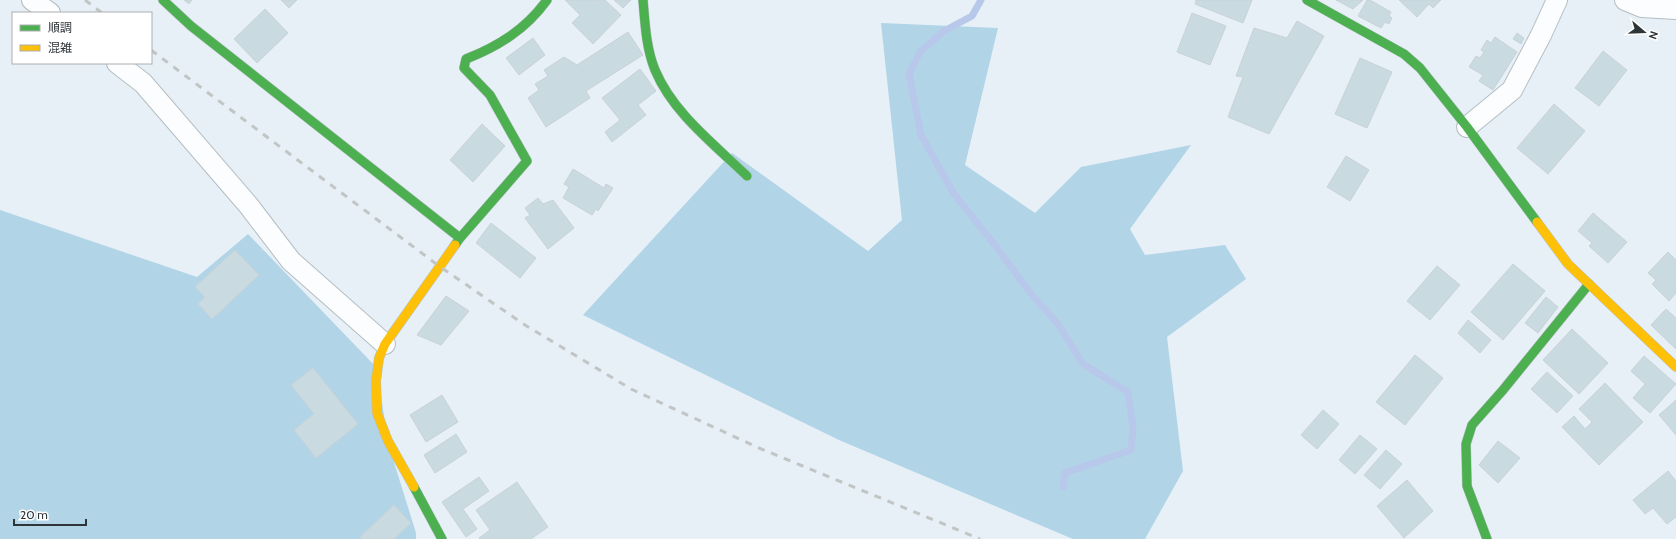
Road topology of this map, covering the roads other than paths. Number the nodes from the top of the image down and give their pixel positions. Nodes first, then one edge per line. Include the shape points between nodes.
1 (32, 0) edge
2 (163, 0) edge
3 (547, 0) edge
4 (643, 0) edge
5 (1307, 0) edge
6 (1557, 0) edge
7 (1625, 0) edge
8 (1676, 9) edge
9 (49, 12) edge
10 (118, 64) edge
11 (1467, 127) junction
12 (747, 176) dead end
13 (460, 238) junction
14 (1589, 284) junction
15 (385, 344) junction
16 (1676, 367) edge
17 (442, 539) edge
18 (1487, 539) edge

1 - 9 street
2 - 13 street via 197,31
3 - 13 street via 528,23 503,41 466,59 464,68 490,95 527,161
4 - 12 street via 654,68 670,98
5 - 11 street via 1404,54 1420,68
6 - 11 street via 1512,90
7 - 8 street via 1642,7
10 - 15 street via 143,83 249,206 291,261
11 - 14 street via 1568,264
13 - 15 street
14 - 16 street
14 - 18 street via 1472,425 1466,444 1467,486
15 - 17 street via 379,358 376,381 378,413 388,440

